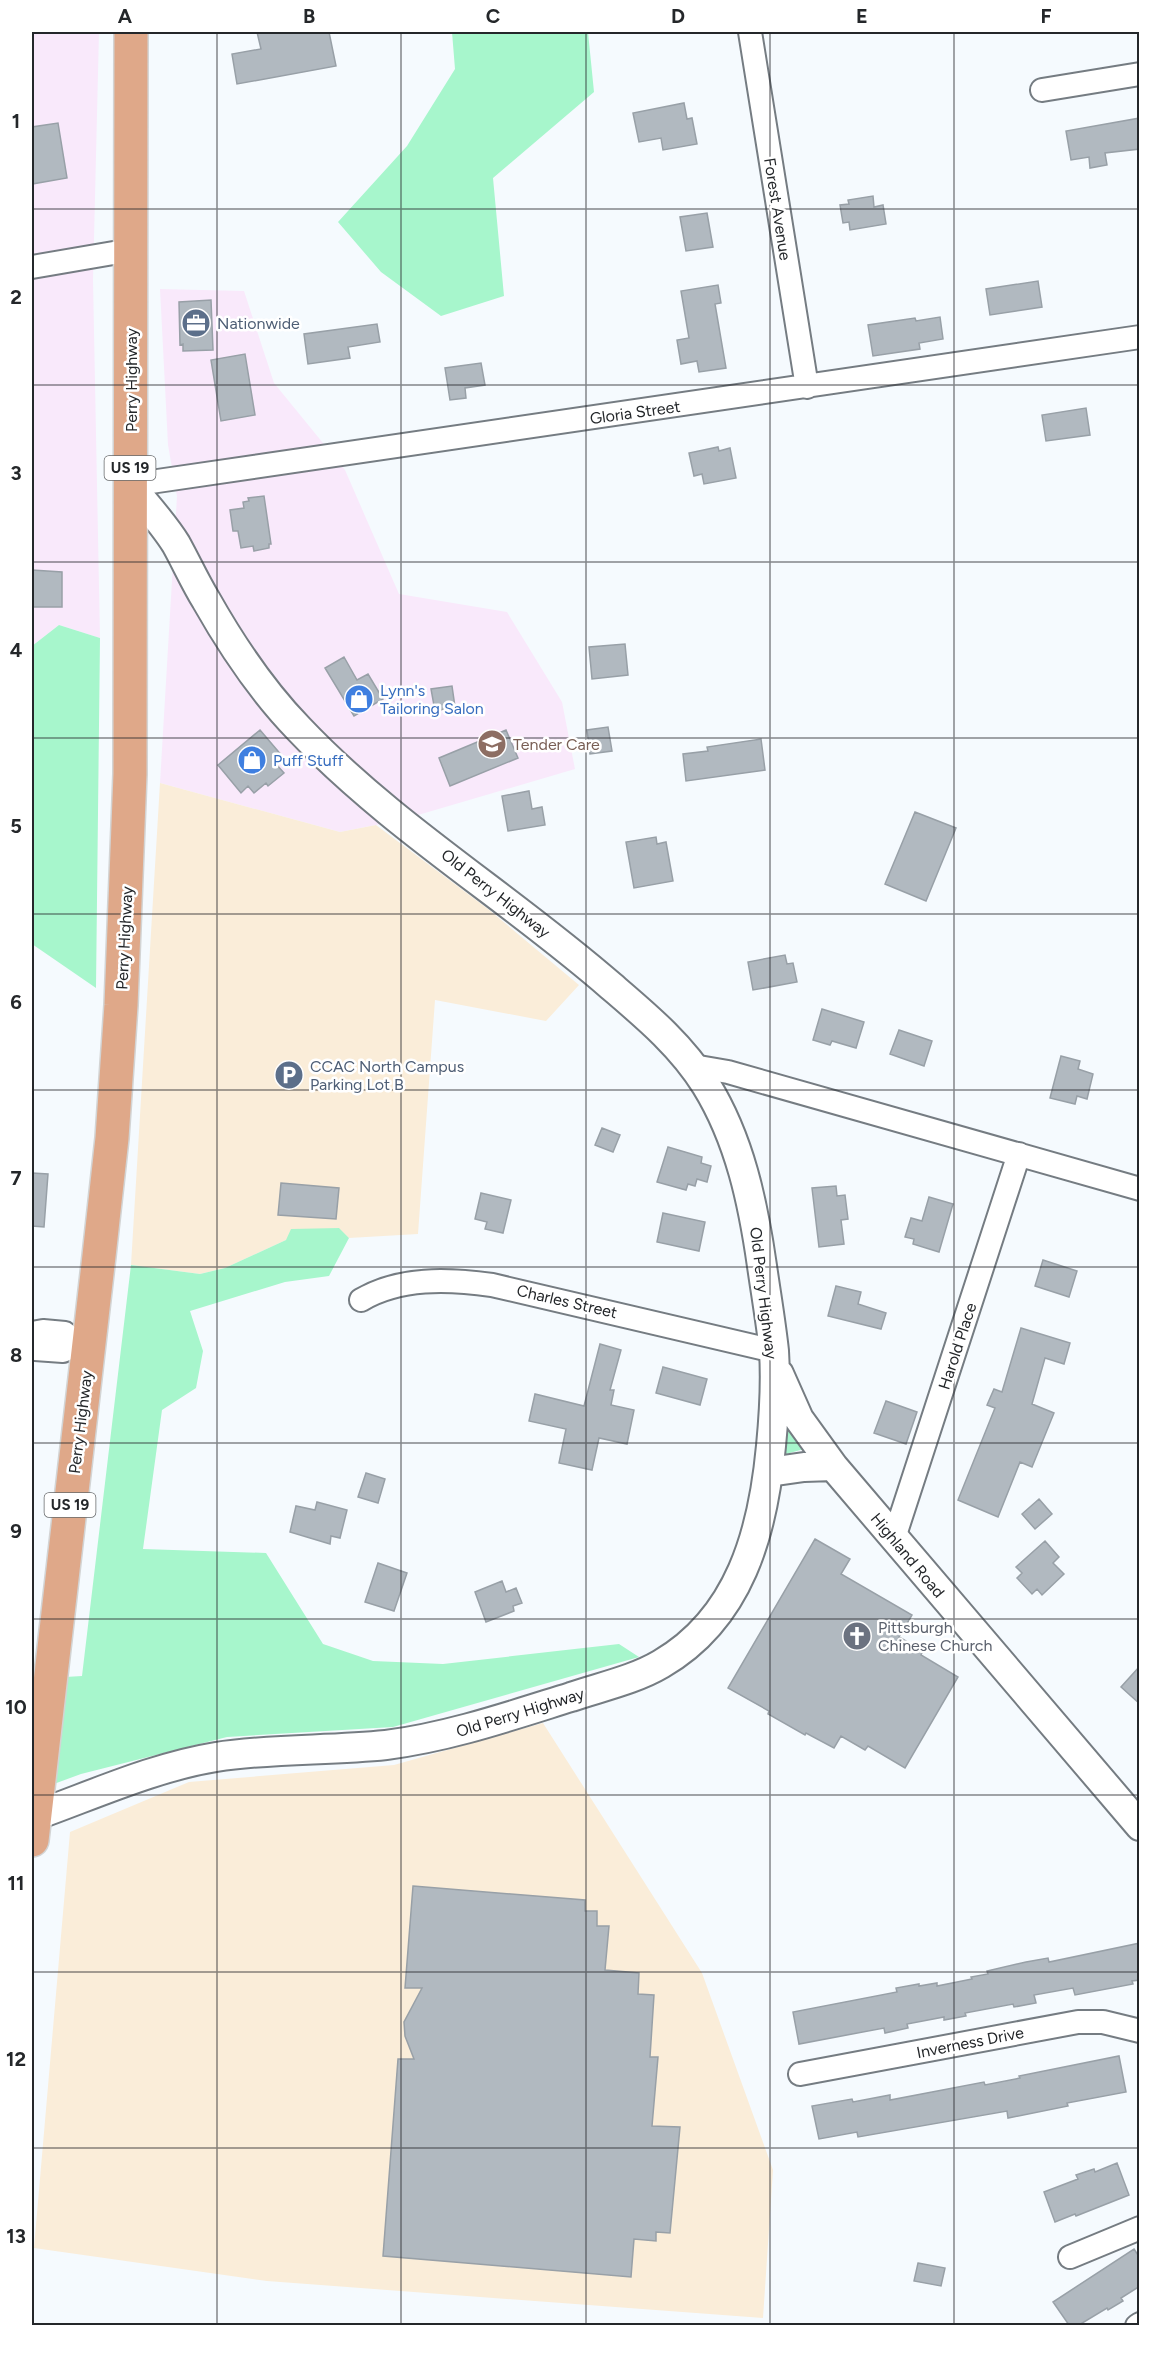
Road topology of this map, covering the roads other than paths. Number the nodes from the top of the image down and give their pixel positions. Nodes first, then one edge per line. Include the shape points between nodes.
1 (131, 32) edge
2 (750, 32) edge
3 (1140, 74) edge
4 (1042, 90) dead end
5 (131, 250) junction
6 (32, 267) edge
7 (1140, 337) edge
8 (807, 387) junction
9 (130, 485) junction
10 (700, 1075) junction
11 (1019, 1154) junction
12 (1140, 1189) edge
13 (361, 1300) dead end
14 (32, 1333) edge
15 (83, 1344) junction
16 (32, 1347) edge
17 (774, 1351) junction
18 (833, 1466) junction
19 (769, 1472) junction
20 (894, 1538) junction
21 (1140, 1826) edge
22 (33, 1828) edge
23 (1140, 2031) edge
24 (800, 2074) dead end
25 (1140, 2228) edge
26 (1070, 2257) dead end

1 - 5 main road, Perry Highway / US 19
2 - 8 street, Forest Avenue
3 - 4 street
5 - 6 street
5 - 9 main road, Perry Highway / US 19
7 - 8 street, Gloria Street
8 - 9 street, Gloria Street
9 - 10 street, Old Perry Highway via 174,541 245,663 320,751 375,800 592,970 663,1031
9 - 15 main road, Perry Highway / US 19 via 130,774 121,1005 112,1138
10 - 11 street via 728,1072
10 - 17 street, Old Perry Highway via 724,1120 745,1174
11 - 12 street
11 - 20 street, Harold Place
13 - 17 street, Charles Street via 414,1282 484,1284
14 - 15 street via 65,1333
15 - 16 street via 63,1351
15 - 22 main road, Perry Highway / US 19
17 - 18 street, Highland Road via 790,1402
17 - 19 street, Old Perry Highway
18 - 19 street
18 - 20 street, Highland Road
19 - 22 street, Old Perry Highway via 752,1550 735,1589 696,1638 655,1668 481,1725 435,1736 380,1745 244,1753 194,1761 145,1776
20 - 21 street, Highland Road
23 - 24 street, Inverness Drive via 1103,2022 1078,2022
25 - 26 street

